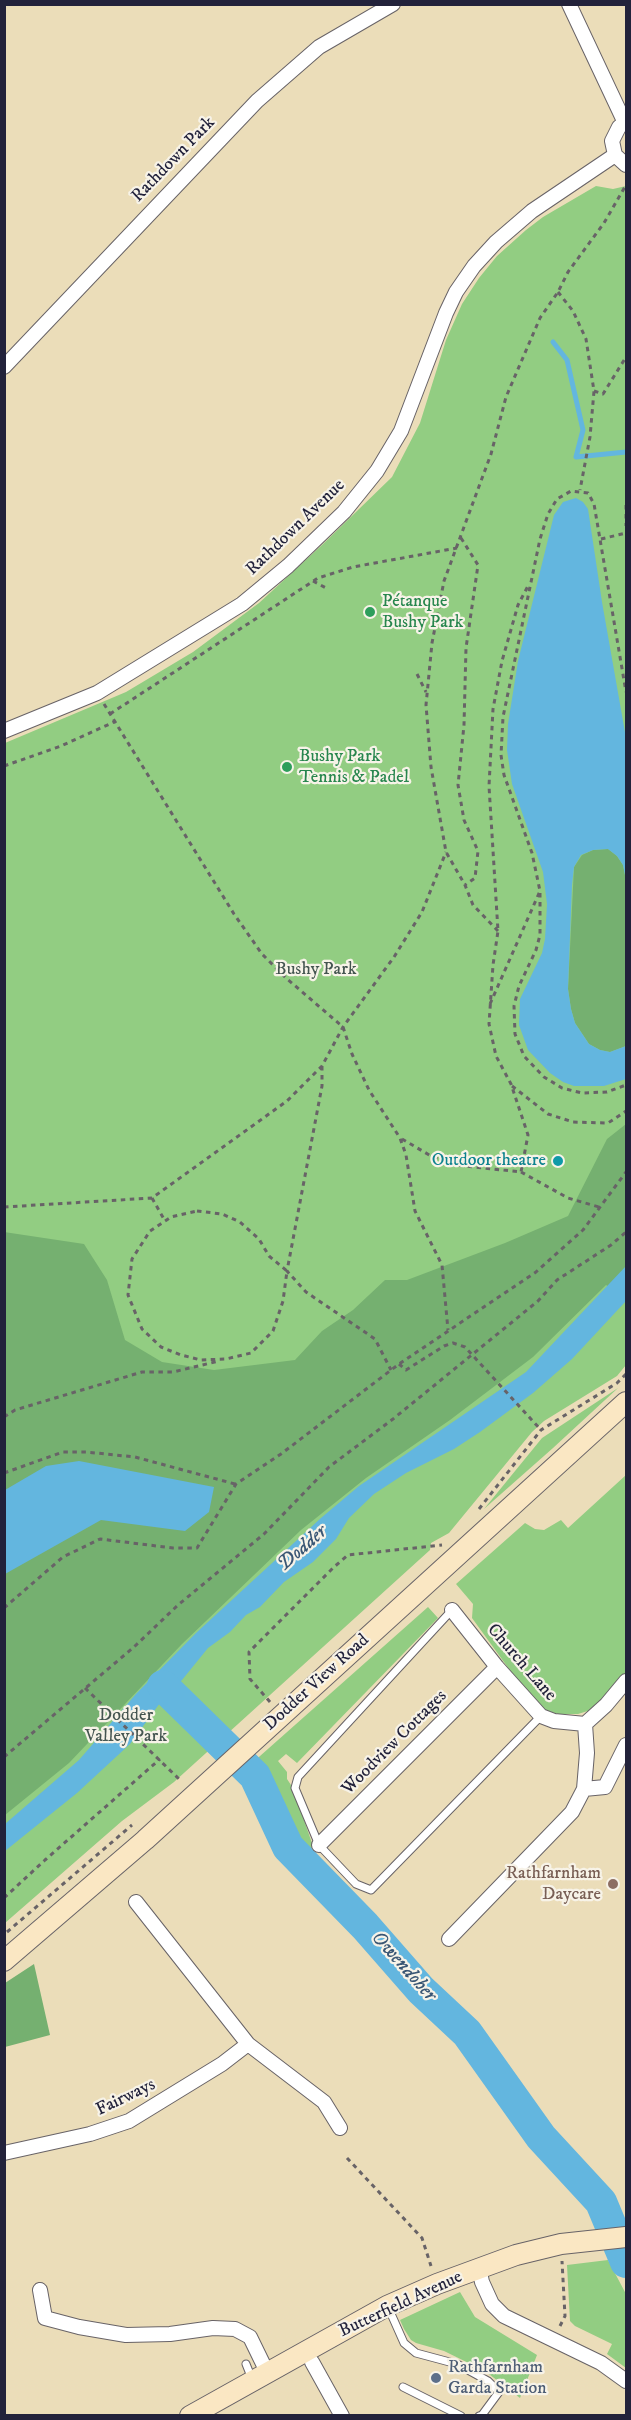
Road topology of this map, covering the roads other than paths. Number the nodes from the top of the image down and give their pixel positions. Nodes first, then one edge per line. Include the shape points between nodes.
1 (393, 4) edge
2 (569, 4) edge
3 (626, 123) edge
4 (615, 155) junction
5 (627, 165) edge
6 (4, 367) edge
7 (4, 731) edge
8 (627, 1402) edge
9 (452, 1610) joint
10 (497, 1667) junction
11 (627, 1681) edge
12 (542, 1716) junction
13 (585, 1724) junction
14 (627, 1745) edge
15 (584, 1789) junction
16 (319, 1845) junction
17 (136, 1902) dead end
18 (449, 1939) dead end
19 (4, 1961) edge
20 (248, 2044) junction
21 (340, 2128) dead end
22 (4, 2153) edge
23 (617, 2238) edge
24 (479, 2268) junction
25 (40, 2290) dead end
26 (387, 2307) junction
27 (312, 2362) dead end
28 (256, 2373) junction
29 (627, 2381) edge
30 (403, 2387) dead end
31 (190, 2415) edge
32 (342, 2415) edge
33 (461, 2415) edge
34 (479, 2415) edge

1 - 6 street, Rathdown Park via 320,47 256,100
2 - 3 street
3 - 4 street via 619,127 612,141
4 - 5 street
4 - 7 street, Rathdown Avenue via 532,211 474,266 446,313 401,431 377,471 344,512 288,566 242,604 97,693
8 - 19 main road, Dodder View Road via 145,1840
9 - 10 street, Church Lane
9 - 16 lane via 298,1777 295,1788
10 - 12 street, Church Lane
10 - 16 street, Woodview Cottages
11 - 13 street
12 - 13 street, Church Lane
12 - 16 lane via 371,1890 356,1884
13 - 15 street
14 - 15 street via 605,1787
15 - 18 street via 572,1812
17 - 20 street
20 - 21 street via 324,2102
20 - 22 street, Fairways via 129,2121
23 - 24 main road, Butterfield Avenue via 561,2244
24 - 26 main road, Butterfield Avenue
24 - 29 street via 492,2304 504,2316 601,2362
25 - 28 street via 45,2318 79,2327 126,2335 235,2329 249,2337
26 - 28 main road, Butterfield Avenue
26 - 34 lane via 404,2343 416,2353 457,2364 488,2381 499,2392
27 - 32 street
28 - 31 main road, Butterfield Avenue
30 - 33 lane

